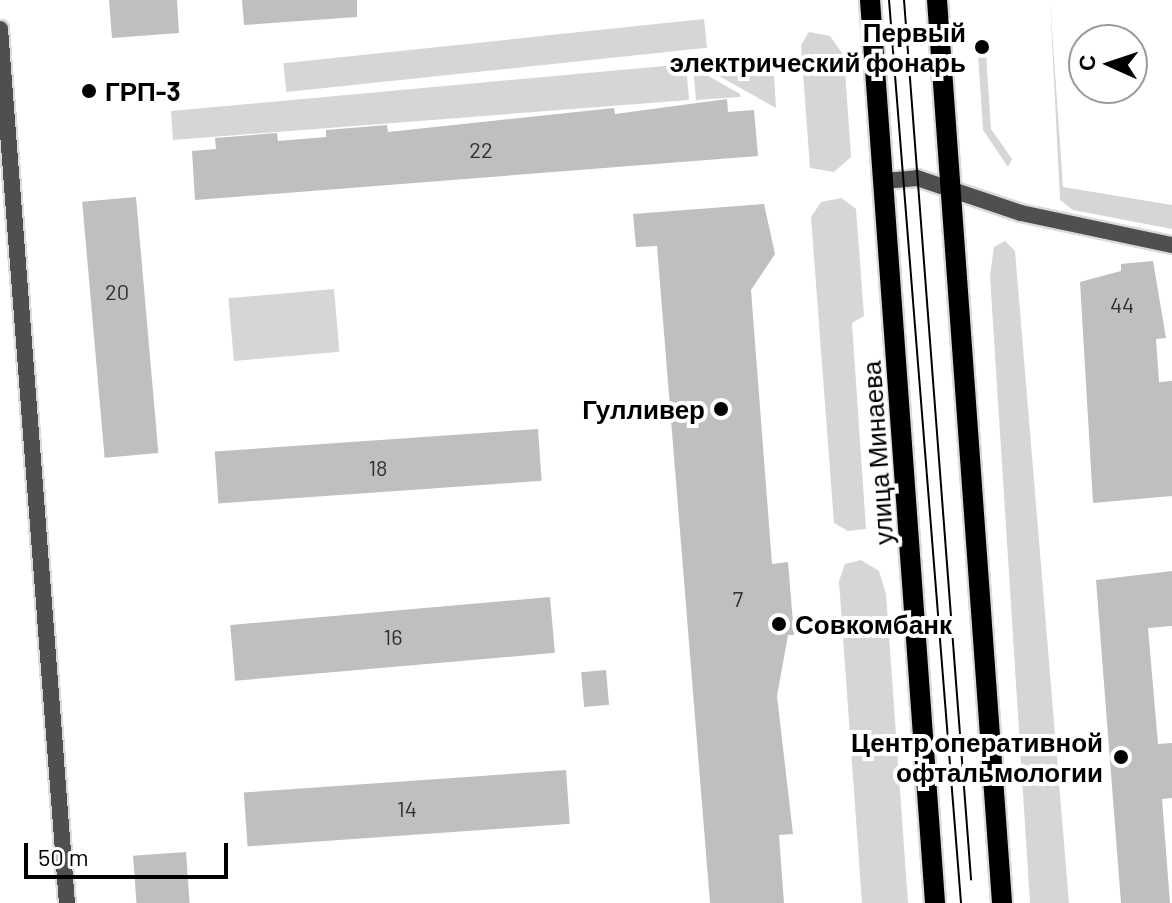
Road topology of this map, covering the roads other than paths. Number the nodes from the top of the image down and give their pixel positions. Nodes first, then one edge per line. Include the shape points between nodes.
1 (870, 0) edge
2 (937, 0) edge
3 (0, 29) edge
4 (884, 181) junction
5 (951, 186) junction
6 (1172, 245) edge
7 (67, 903) edge
8 (935, 903) edge
9 (1002, 903) edge

1 - 4 main road, улица Минаева
2 - 5 main road
3 - 7 street
4 - 5 street
4 - 8 main road, улица Минаева
5 - 6 street via 1021,213
5 - 9 main road

